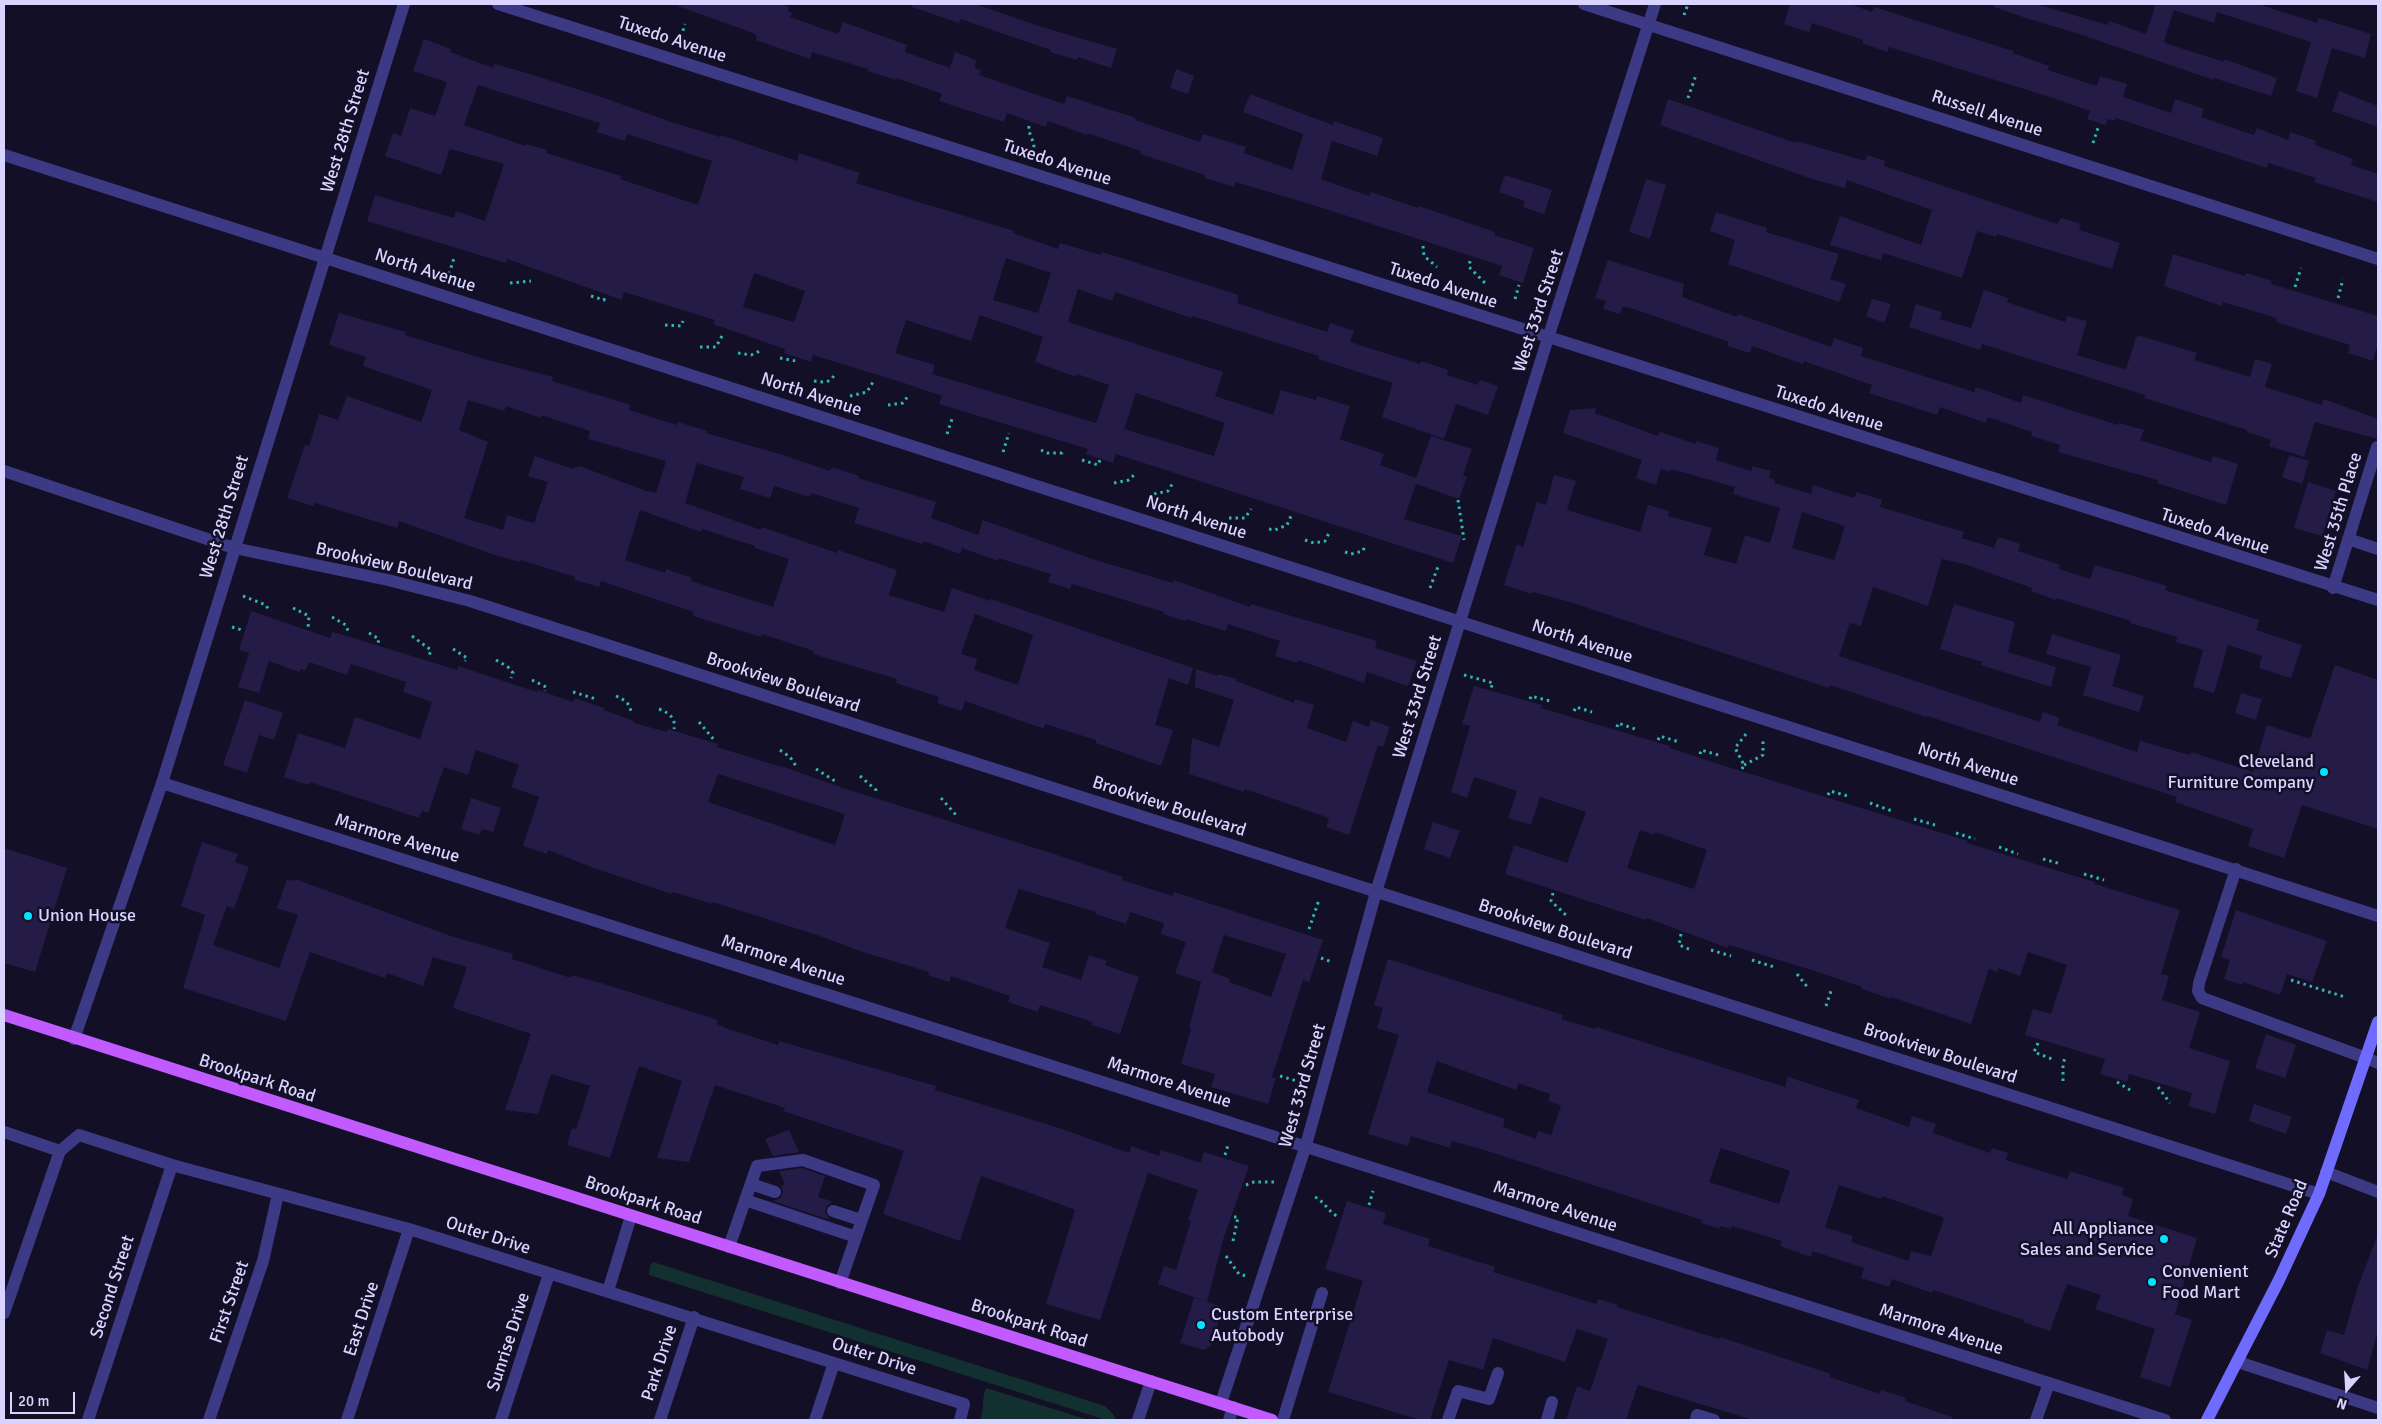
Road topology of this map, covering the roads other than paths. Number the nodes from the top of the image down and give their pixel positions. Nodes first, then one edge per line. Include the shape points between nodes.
1 (404, 4) edge
2 (498, 4) edge
3 (1584, 4) edge
4 (1655, 4) edge
5 (1649, 24) junction
6 (4, 155) edge
7 (324, 258) junction
8 (2378, 259) edge
9 (1548, 338) junction
10 (2377, 447) edge
11 (4, 471) edge
12 (2348, 540) junction
13 (234, 548) junction
14 (2378, 550) edge
15 (2333, 588) junction
16 (2378, 600) edge
17 (1460, 621) junction
18 (162, 783) junction
19 (2236, 869) junction
20 (1376, 892) junction
21 (2378, 916) edge
22 (4, 1015) edge
23 (2378, 1022) edge
24 (74, 1039) junction
25 (2372, 1060) edge
26 (4, 1132) edge
27 (1306, 1145) junction
28 (60, 1151) junction
29 (172, 1165) junction
30 (2326, 1172) junction
31 (750, 1184) junction
32 (775, 1192) dead end
33 (2378, 1192) edge
34 (278, 1194) junction
35 (2319, 1194) junction
36 (745, 1200) junction
37 (833, 1211) dead end
38 (631, 1216) junction
39 (862, 1220) junction
40 (409, 1229) junction
41 (856, 1237) junction
42 (729, 1247) junction
43 (549, 1274) junction
44 (840, 1283) junction
45 (608, 1292) junction
46 (1322, 1293) dead end
47 (4, 1313) edge
48 (694, 1317) junction
49 (2238, 1362) junction
50 (834, 1363) junction
51 (1498, 1373) dead end
52 (1150, 1381) junction
53 (2049, 1383) junction
54 (1552, 1402) dead end
55 (1227, 1405) junction
56 (2378, 1408) edge
57 (88, 1420) edge
58 (208, 1420) edge
59 (347, 1420) edge
60 (502, 1420) edge
61 (660, 1420) edge
62 (815, 1420) edge
63 (960, 1420) edge
64 (1138, 1420) edge
65 (1229, 1420) edge
66 (1272, 1420) edge
67 (1283, 1420) edge
68 (1448, 1420) edge
69 (1546, 1420) edge
70 (1696, 1420) edge
71 (1714, 1420) edge
72 (2036, 1420) edge
73 (2165, 1420) edge
74 (2207, 1420) edge

1 - 7 street, West 28th Street
2 - 9 street, Tuxedo Avenue
3 - 5 street, Russell Avenue
4 - 5 street, West 33rd Street
5 - 8 street, Russell Avenue
5 - 9 street, West 33rd Street
6 - 7 street, North Avenue
7 - 13 street, West 28th Street
7 - 17 street, North Avenue
9 - 15 street, Tuxedo Avenue
9 - 17 street, West 33rd Street
10 - 12 street, West 35th Place
11 - 13 street, Brookview Boulevard
12 - 14 street
12 - 15 street, West 35th Place
13 - 18 street, West 28th Street
13 - 20 street, Brookview Boulevard via 388,580 470,601
15 - 16 street, Tuxedo Avenue
17 - 19 street, North Avenue
17 - 20 street, West 33rd Street
18 - 24 street, West 28th Street
18 - 27 street, Marmore Avenue
19 - 21 street, North Avenue
19 - 25 street via 2199,983 2198,992 2202,998
20 - 27 street, West 33rd Street
20 - 35 street, Brookview Boulevard
22 - 24 main road, Brookpark Road
23 - 25 main road, State Road
24 - 38 main road, Brookpark Road
25 - 30 main road, State Road
26 - 28 street
27 - 53 street, Marmore Avenue
27 - 55 street, West 33rd Street
28 - 29 street, Outer Drive via 79,1135
28 - 47 street
29 - 34 street, Outer Drive
29 - 57 street, Second Street
30 - 33 street
30 - 35 main road, State Road
31 - 32 street
31 - 36 street
31 - 39 street via 757,1166 803,1160 874,1185
34 - 40 street, Outer Drive
34 - 58 street, First Street via 263,1260
35 - 49 main road, State Road
36 - 41 street
36 - 42 street
37 - 39 street
38 - 42 main road, Brookpark Road
38 - 45 street
39 - 41 street
40 - 43 street, Outer Drive
40 - 59 street, East Drive
41 - 44 street
42 - 44 main road, Brookpark Road
43 - 45 street, Outer Drive
43 - 60 street, Sunrise Drive
44 - 52 main road, Brookpark Road
45 - 48 street, Outer Drive
46 - 67 street
48 - 50 street, Outer Drive
48 - 61 street, Park Drive
49 - 56 street
49 - 74 main road, State Road
50 - 62 street
50 - 63 street, Outer Drive via 964,1404
51 - 68 street via 1490,1399 1458,1391
52 - 55 main road, Brookpark Road
52 - 64 street
53 - 72 street
53 - 73 street, Marmore Avenue
54 - 69 street
55 - 65 street, West 33rd Street
55 - 66 main road, Brookpark Road
70 - 71 street via 1698,1415

